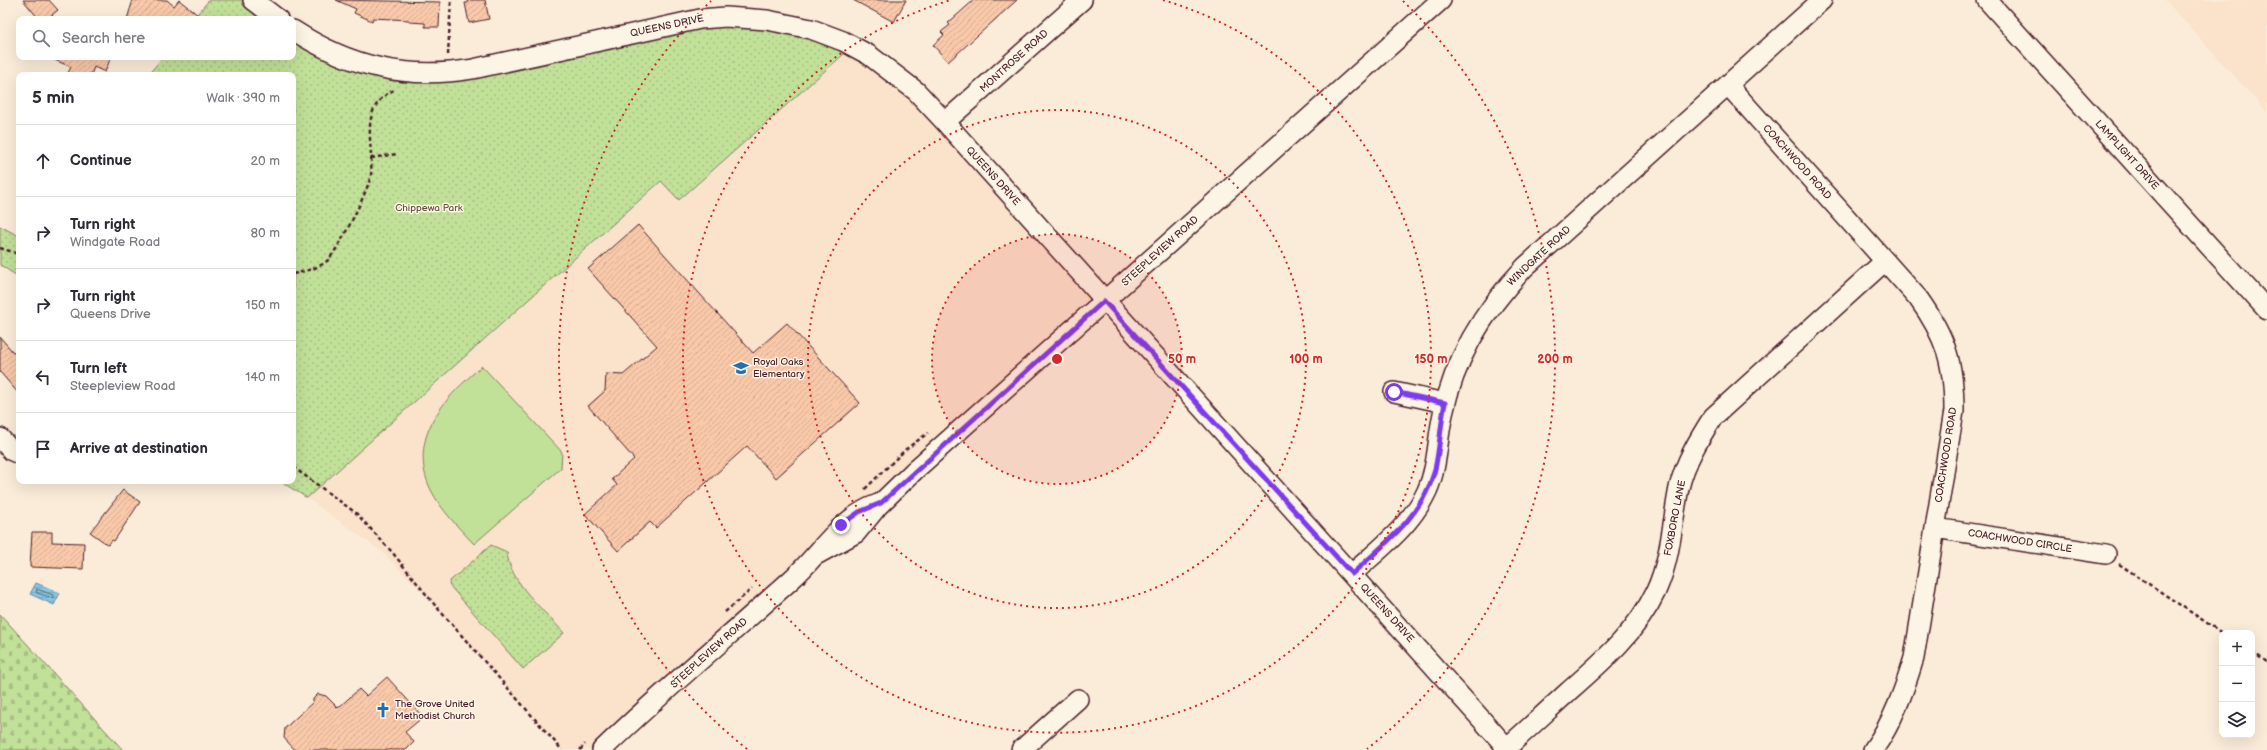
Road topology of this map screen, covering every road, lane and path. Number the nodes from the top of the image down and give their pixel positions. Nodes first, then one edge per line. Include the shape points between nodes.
1 (253, 0) edge
2 (451, 0) edge
3 (1082, 0) edge
4 (1441, 0) edge
5 (1822, 0) edge
6 (1987, 0) edge
7 (274, 16) edge
8 (296, 32) edge
9 (447, 72) junction
10 (1728, 85) junction
11 (401, 87) dead end
12 (945, 122) junction
13 (397, 154) dead end
14 (371, 158) junction
15 (0, 248) edge
16 (16, 253) edge
17 (1885, 261) junction
18 (296, 273) edge
19 (1104, 301) junction
20 (2267, 310) edge
21 (1394, 392) dead end
22 (1445, 403) junction
23 (0, 438) edge
24 (16, 453) edge
25 (296, 469) edge
26 (1935, 528) junction
27 (2106, 554) joint
28 (1352, 574) junction
29 (749, 591) dead end
30 (726, 612) dead end
31 (2219, 631) edge
32 (2255, 654) edge
33 (2267, 662) edge
34 (1078, 699) dead end
35 (1506, 749) edge
36 (562, 750) edge
37 (602, 750) edge
38 (1021, 750) edge
39 (1873, 750) edge

1 - 7 street
2 - 9 path
3 - 12 street, MONTROSE ROAD
4 - 19 street, STEEPLEVIEW ROAD
5 - 10 street, WINDGATE ROAD
6 - 20 street, LAMPLIGHT DRIVE
8 - 9 street, QUEENS DRIVE via 315,44 363,64 406,72
9 - 12 street, QUEENS DRIVE via 473,69 700,19 726,17 767,20 816,31 869,55 906,83
10 - 17 street, COACHWOOD ROAD
10 - 22 street, WINDGATE ROAD via 1507,286 1490,307 1461,357
11 - 14 path via 380,100 372,112 369,124
12 - 19 street, QUEENS DRIVE
13 - 14 path
14 - 18 path via 371,176 367,191 336,248 328,260 318,267
15 - 16 path
17 - 26 street, COACHWOOD ROAD via 1930,315 1949,355 1954,383 1954,411
17 - 35 street, FOXBORO LANE via 1713,417 1698,440 1687,465 1679,488 1671,547 1656,592 1644,612 1626,638 1601,663
19 - 28 street, QUEENS DRIVE
19 - 37 street, STEEPLEVIEW ROAD via 881,503 851,537 816,555
21 - 22 street
22 - 28 street, WINDGATE ROAD via 1434,473 1427,491 1405,525
23 - 24 street
25 - 36 path via 356,513
26 - 27 street, COACHWOOD CIRCLE
26 - 39 street, COACHWOOD ROAD via 1914,658 1908,680 1895,714
27 - 31 path
28 - 35 street, QUEENS DRIVE
29 - 30 path
32 - 33 path
34 - 38 street

